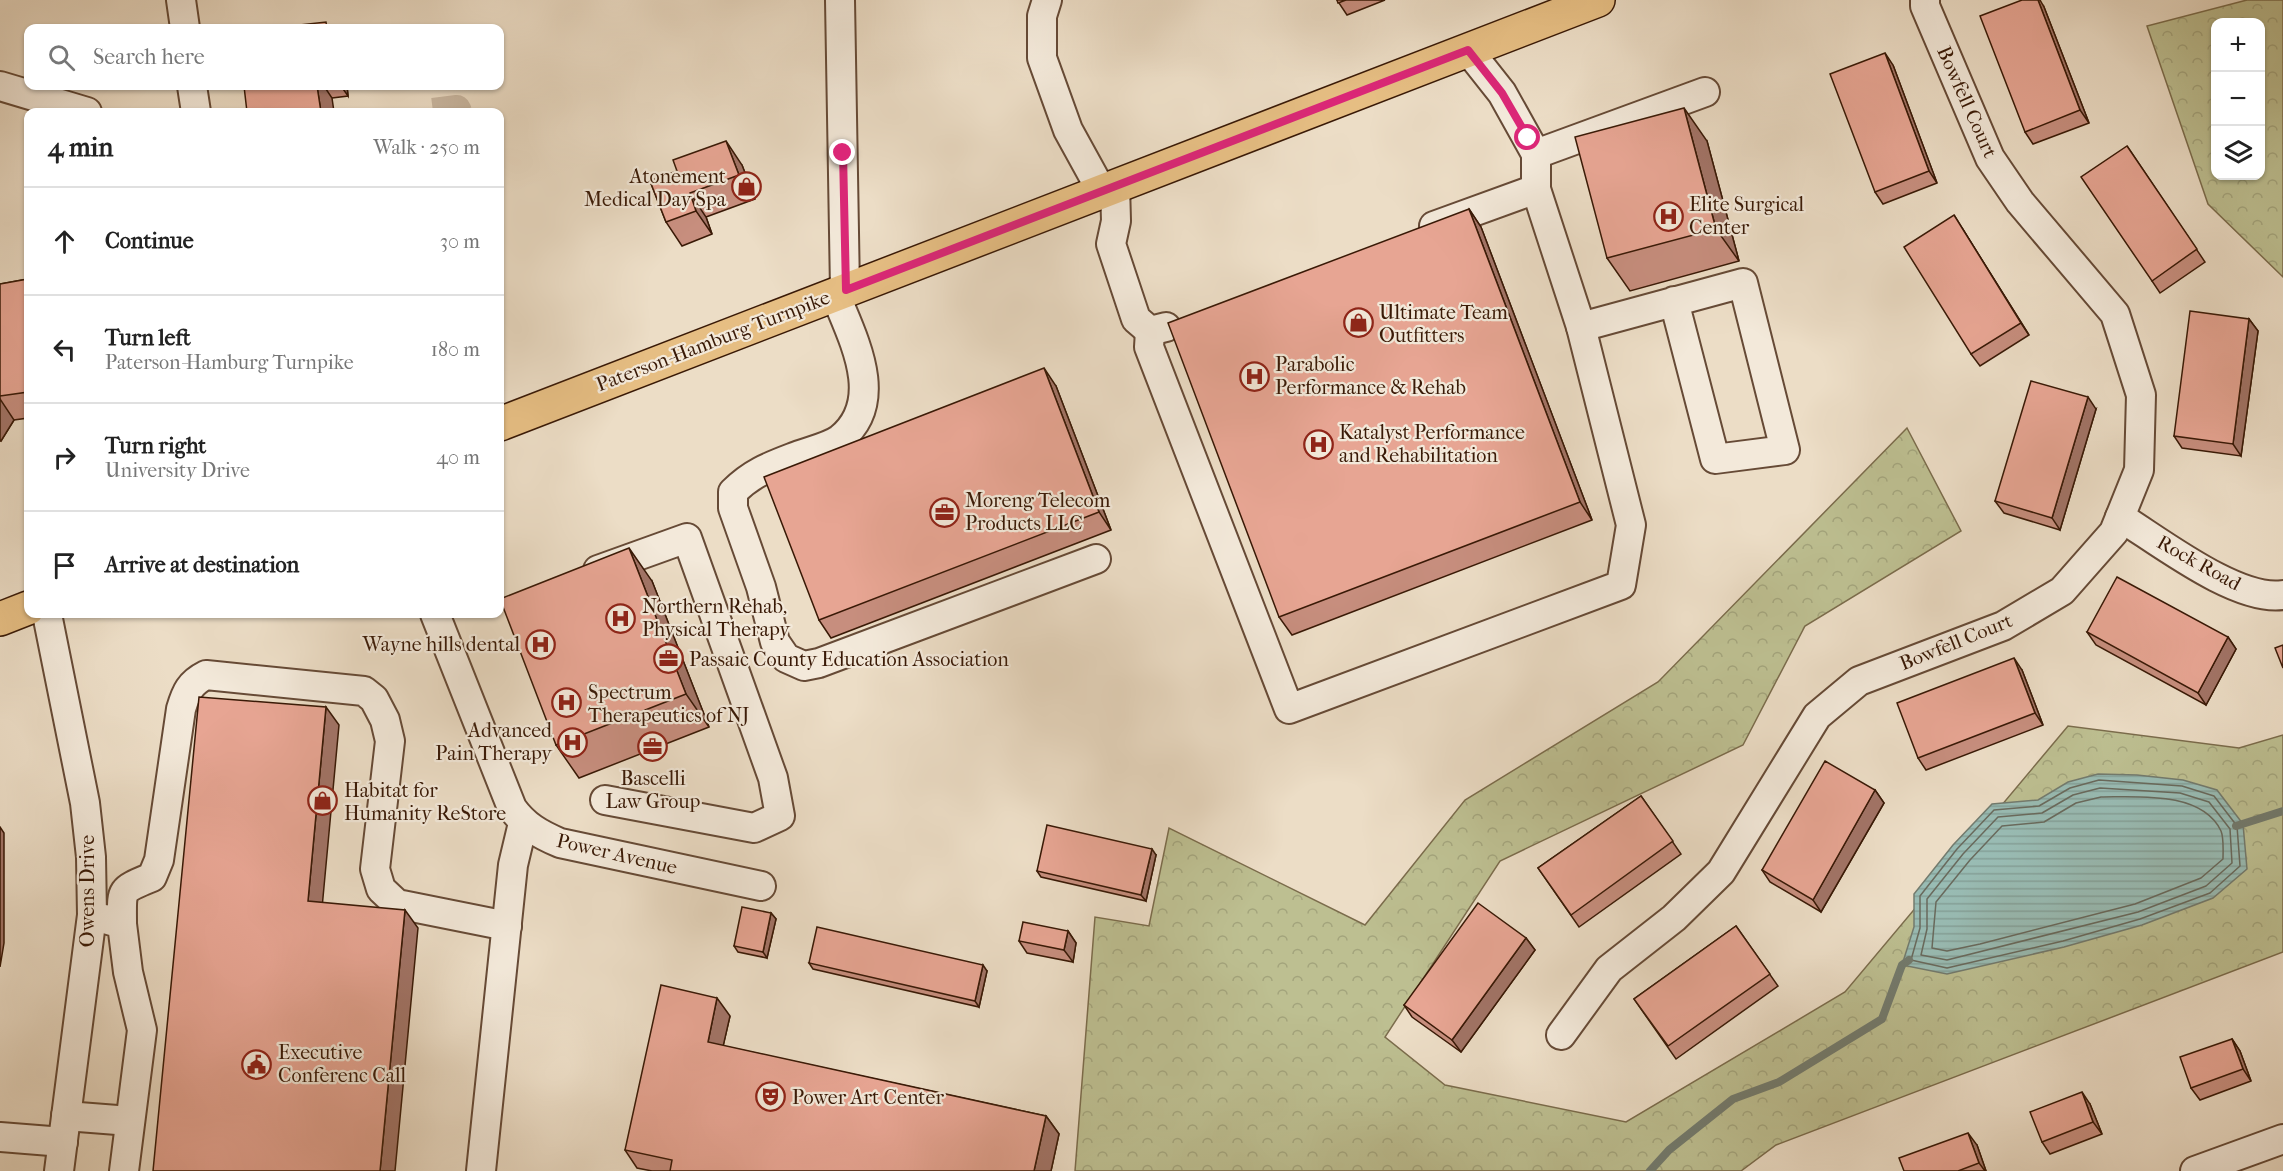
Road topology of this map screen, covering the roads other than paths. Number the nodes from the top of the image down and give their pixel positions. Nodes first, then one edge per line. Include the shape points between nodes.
1 (181, 0) edge
2 (840, 0) edge
3 (1047, 0) edge
4 (1598, 0) edge
5 (1923, 2) edge
6 (184, 24) edge
7 (1468, 50) junction
8 (0, 86) edge
9 (193, 90) edge
10 (1705, 92) dead end
11 (74, 108) edge
12 (195, 108) edge
13 (1536, 154) junction
14 (1108, 188) junction
15 (1536, 189) junction
16 (1412, 235) edge
17 (840, 292) junction
18 (1674, 301) junction
19 (1193, 318) edge
20 (1581, 327) junction
21 (1150, 331) junction
22 (504, 422) edge
23 (2120, 517) junction
24 (1096, 559) dead end
25 (571, 580) edge
26 (2283, 595) edge
27 (24, 610) edge
28 (47, 618) edge
29 (437, 618) edge
30 (0, 619) edge
31 (605, 800) dead end
32 (523, 823) junction
33 (761, 886) dead end
34 (92, 915) junction
35 (122, 924) junction
36 (507, 926) junction
37 (1562, 1035) dead end
38 (130, 1121) junction
39 (65, 1129) junction
40 (0, 1137) edge
41 (2283, 1139) edge
42 (59, 1171) edge
43 (124, 1171) edge
44 (482, 1171) edge
45 (2195, 1171) edge

1 - 6 street
2 - 17 street
3 - 14 street via 1042,16 1042,58 1068,130
4 - 7 main road, Paterson-Hamburg Turnpike
5 - 23 street, Bowfell Court via 1989,158 2020,202 2115,314 2141,395 2139,470
7 - 13 street via 1502,93
7 - 14 main road, Paterson-Hamburg Turnpike
8 - 11 street
9 - 12 street
10 - 13 street
13 - 15 street
14 - 17 main road, Paterson-Hamburg Turnpike
14 - 21 street via 1116,220 1111,244 1136,319
15 - 16 street
15 - 20 street
17 - 22 main road, Paterson-Hamburg Turnpike
17 - 24 street via 859,355 865,400 856,423 838,440 749,476 733,492 733,508 761,587 775,642 786,658 804,666 819,663
18 - 18 street via 1743,283 1785,450 1715,459
18 - 20 street
19 - 21 street
20 - 21 street via 1631,525 1621,585 1288,709 1149,347
23 - 26 street, Rock Road via 2229,585 2270,597
23 - 37 street, Bowfell Court via 2114,532 2062,591 2003,626 1859,681 1817,716 1721,872 1674,918 1609,969
25 - 31 street via 687,538 773,778 780,816 754,828
27 - 30 main road
28 - 34 street, Owens Drive via 85,803
29 - 32 street, Power Avenue via 512,808
32 - 33 street, Power Avenue via 560,843
32 - 36 street via 513,866
34 - 35 street
34 - 39 street, Owens Drive
35 - 36 street via 122,895 152,877 159,860 181,709 194,681 206,675 364,691 374,699 390,741 375,869 381,889 397,904
35 - 38 street via 128,972 142,1030
36 - 44 street
38 - 39 street
38 - 43 street
39 - 40 street
39 - 42 street, Owens Drive
41 - 45 street

